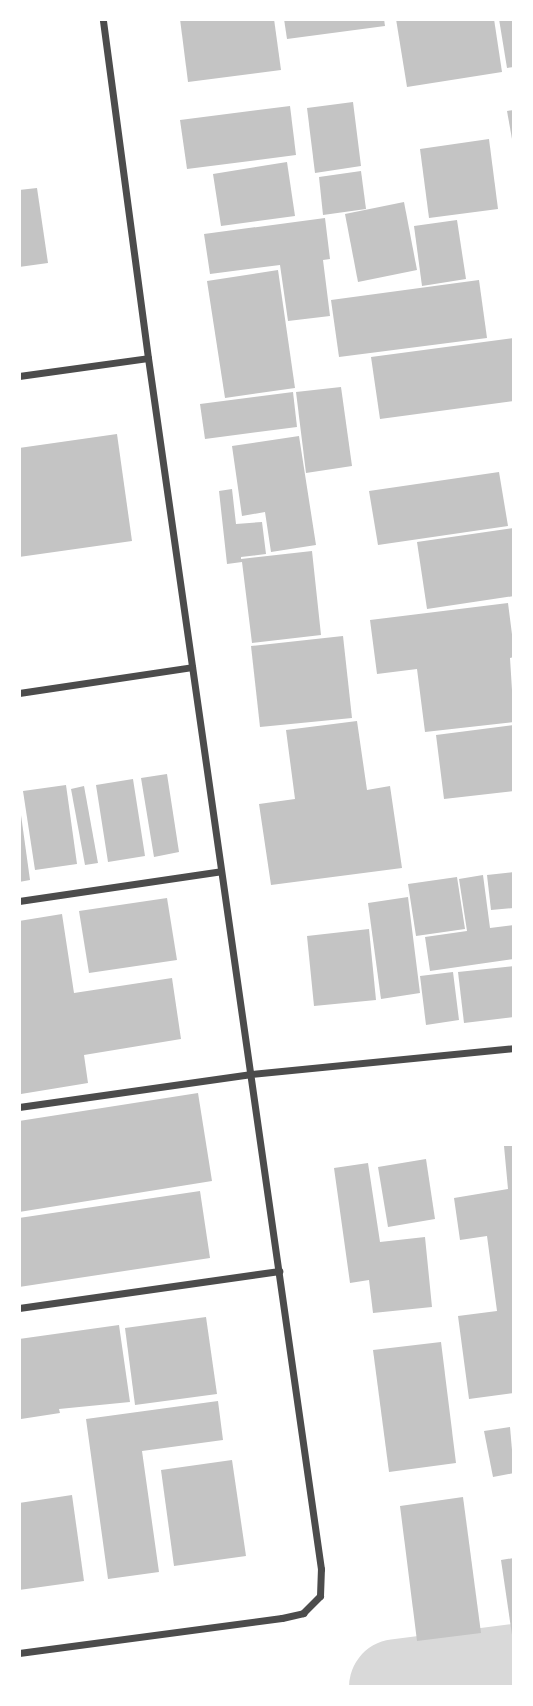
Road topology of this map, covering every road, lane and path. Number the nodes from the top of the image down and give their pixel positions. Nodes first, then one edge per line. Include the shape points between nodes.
1 (103, 19) edge
2 (148, 358) junction
3 (19, 376) edge
4 (192, 667) junction
5 (19, 693) edge
6 (222, 871) junction
7 (19, 901) edge
8 (514, 1048) edge
9 (250, 1074) junction
10 (19, 1107) edge
11 (279, 1271) junction
12 (19, 1308) edge
13 (19, 1653) edge

1 - 2 street
2 - 3 street
2 - 4 street
4 - 5 street
4 - 6 street
6 - 7 street
6 - 9 street
8 - 9 street
9 - 10 street
9 - 11 street
11 - 12 street
11 - 13 street via 321,1569 320,1596 303,1614 282,1618

